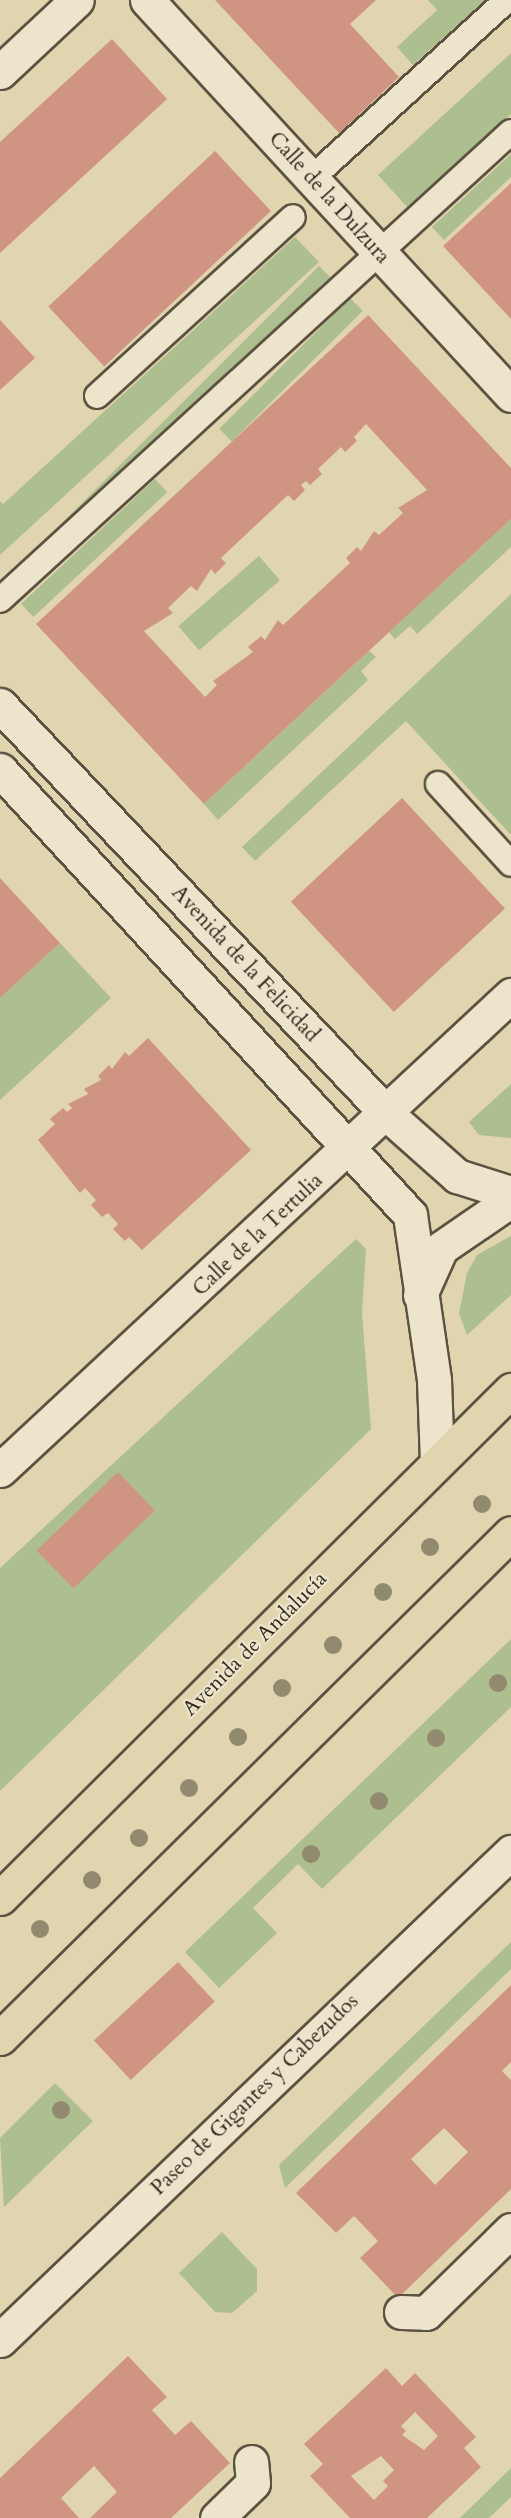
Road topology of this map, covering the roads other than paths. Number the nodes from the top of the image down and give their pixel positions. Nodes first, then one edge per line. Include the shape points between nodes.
1 (77, 0) edge
2 (147, 0) edge
3 (507, 0) edge
4 (0, 72) edge
5 (511, 132) edge
6 (312, 178) junction
7 (292, 217) dead end
8 (380, 254) junction
9 (511, 395) edge
10 (97, 396) dead end
11 (0, 600) edge
12 (0, 705) edge
13 (0, 770) edge
14 (438, 784) dead end
15 (511, 864) edge
16 (511, 995) edge
17 (387, 1114) junction
18 (353, 1147) junction
19 (511, 1193) edge
20 (511, 1200) edge
21 (419, 1297) junction
22 (511, 1390) edge
23 (437, 1462) junction
24 (0, 1470) edge
25 (511, 1533) edge
26 (511, 1851) edge
27 (0, 1898) edge
28 (0, 2037) edge
29 (511, 2230) edge
30 (401, 2312) dead end
31 (0, 2340) edge
32 (252, 2462) dead end
33 (217, 2518) edge

1 - 4 street
2 - 6 street, Calle de la Dulzura
3 - 6 lane
5 - 8 lane
6 - 8 street, Calle de la Dulzura
7 - 10 lane
8 - 9 street, Calle de la Dulzura
8 - 11 lane
12 - 17 street, Avenida de la Felicidad
13 - 18 street
14 - 15 lane
16 - 17 street, Calle de la Tertulia
17 - 18 street, Calle de la Tertulia
17 - 19 street, Avenida de la Felicidad via 457,1176
18 - 21 street via 410,1215
18 - 24 street, Calle de la Tertulia
20 - 21 street via 441,1248
21 - 23 street via 434,1380
22 - 23 main road, Avenida de Andalucía
23 - 27 main road, Avenida de Andalucía
25 - 28 main road
26 - 31 street, Paseo de Gigantes y Cabezudos
29 - 30 street via 426,2313
32 - 33 street via 253,2483

